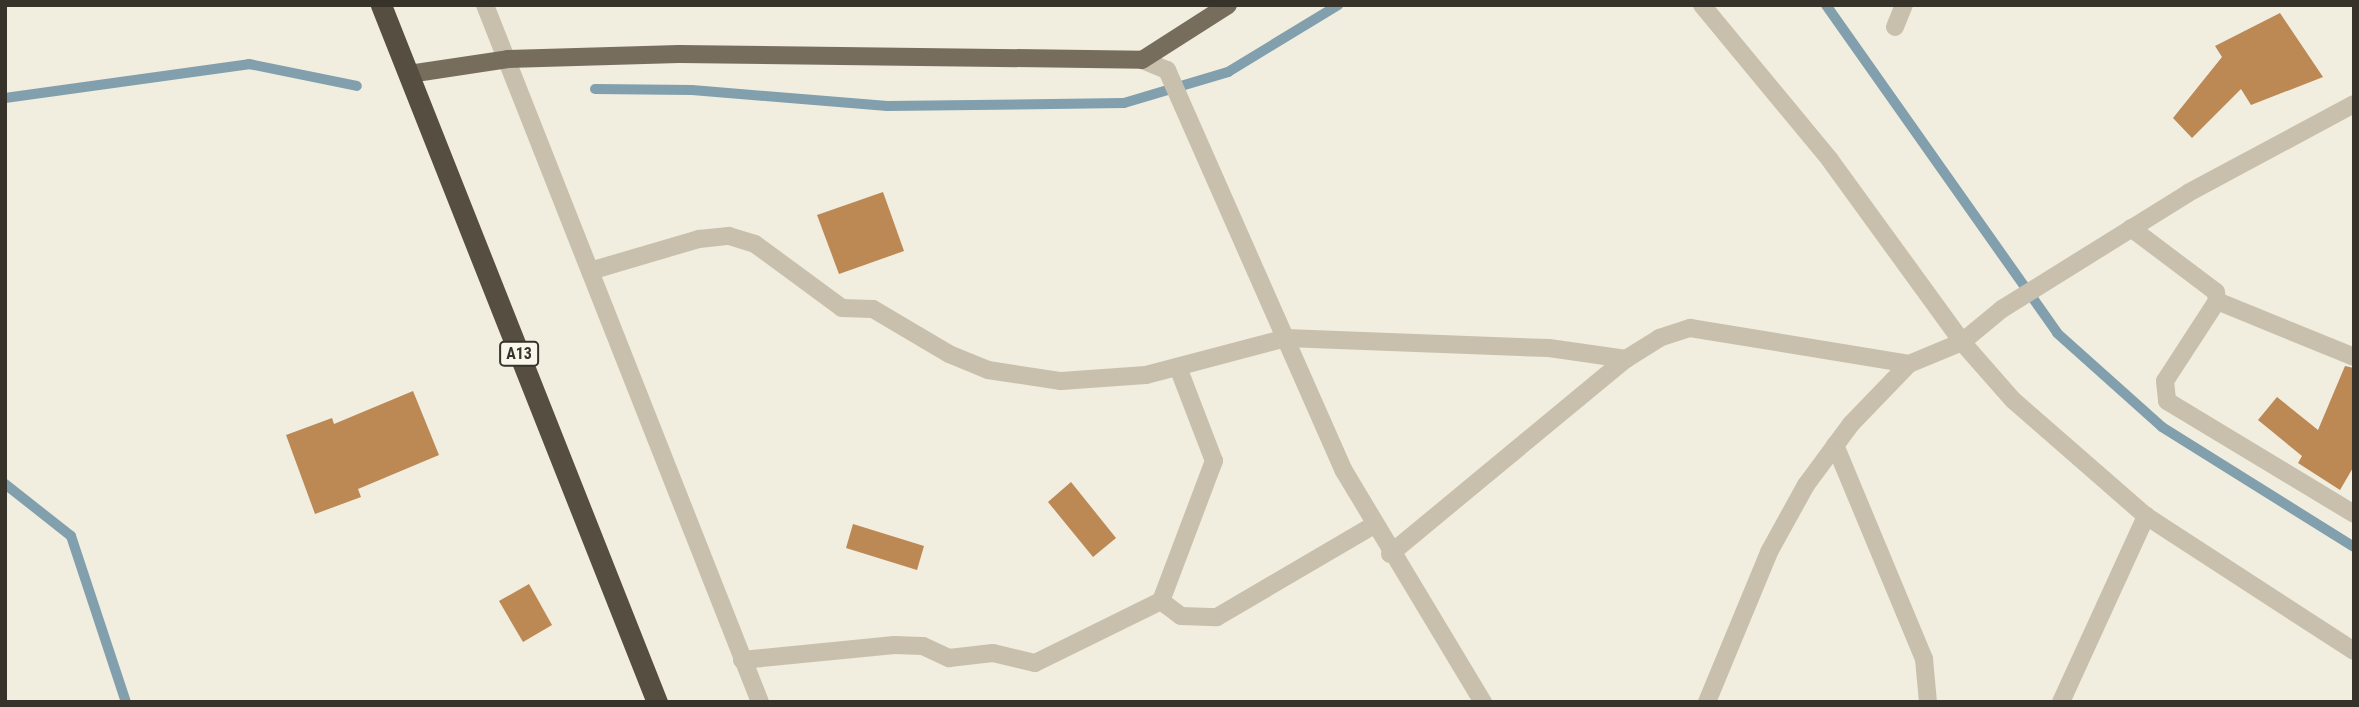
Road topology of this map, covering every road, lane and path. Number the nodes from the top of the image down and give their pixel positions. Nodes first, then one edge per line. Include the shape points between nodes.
1 (381, 5) edge
2 (485, 5) edge
3 (1228, 5) edge
4 (1702, 5) edge
5 (1904, 5) edge
6 (1895, 27) dead end
7 (508, 59) junction
8 (1142, 60) junction
9 (409, 74) junction
10 (2354, 104) edge
11 (2132, 228) junction
12 (590, 271) junction
13 (2217, 301) junction
14 (1286, 338) junction
15 (1962, 342) junction
16 (2354, 357) edge
17 (1626, 359) junction
18 (1909, 364) junction
19 (1178, 367) junction
20 (1835, 445) junction
21 (2354, 514) edge
22 (2146, 516) junction
23 (1374, 525) junction
24 (1390, 554) junction
25 (1161, 601) junction
26 (2354, 651) edge
27 (742, 660) junction
28 (657, 702) edge
29 (760, 702) edge
30 (1483, 702) edge
31 (1707, 702) edge
32 (1928, 702) edge
33 (2061, 702) edge

1 - 9 highway, A13
2 - 7 street
3 - 8 main road
4 - 15 street via 1830,160
5 - 6 street
7 - 8 main road via 894,55
7 - 9 main road
7 - 12 street
8 - 14 street via 1167,70
9 - 28 highway, A13
10 - 11 street
11 - 13 street via 2216,292
11 - 15 street via 2003,309
12 - 19 street via 699,239 729,236 755,244 842,308 873,309 949,354 988,370 1061,382
12 - 27 street
13 - 16 street
13 - 21 street via 2165,381 2167,401
14 - 17 street via 1549,348
14 - 19 street
14 - 23 street
15 - 18 street
15 - 22 street via 2013,400
17 - 18 street via 1659,338 1690,328
17 - 24 street
18 - 20 street
19 - 25 street via 1214,461
20 - 31 street via 1769,552
20 - 32 street via 1924,659
22 - 26 street
22 - 33 street
23 - 24 street
23 - 25 street via 1217,617 1181,616
24 - 30 street
25 - 27 street via 1035,663 993,653 949,658 923,646 894,645
27 - 29 street

